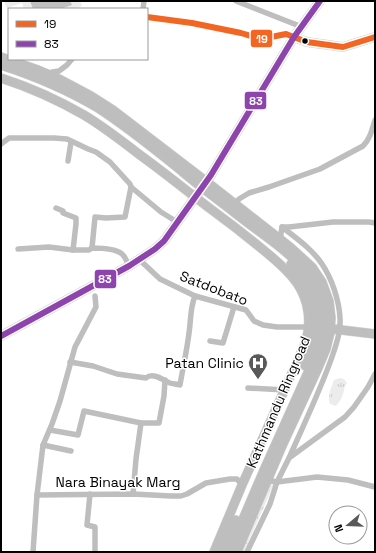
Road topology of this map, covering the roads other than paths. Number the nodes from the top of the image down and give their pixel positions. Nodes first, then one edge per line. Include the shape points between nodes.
1 (236, 1) edge
2 (320, 1) edge
3 (148, 17) edge
4 (302, 26) junction
5 (375, 37) edge
6 (294, 38) junction
7 (10, 60) edge
8 (71, 60) edge
9 (1, 65) edge
10 (1, 71) edge
11 (50, 75) junction
12 (1, 78) edge
13 (375, 120) edge
14 (71, 142) junction
15 (1, 144) edge
16 (68, 161) dead end
17 (131, 187) junction
18 (201, 190) junction
19 (235, 204) junction
20 (56, 208) dead end
21 (177, 222) junction
22 (375, 223) edge
23 (282, 227) junction
24 (280, 240) junction
25 (92, 248) junction
26 (18, 249) dead end
27 (73, 250) junction
28 (140, 258) junction
29 (129, 266) junction
30 (94, 296) dead end
31 (195, 296) junction
32 (234, 307) junction
33 (324, 328) junction
34 (375, 334) edge
35 (1, 336) edge
36 (210, 341) dead end
37 (70, 362) junction
38 (375, 374) edge
39 (165, 380) junction
40 (368, 387) junction
41 (248, 388) dead end
42 (375, 388) edge
43 (285, 390) junction
44 (141, 423) junction
45 (50, 430) junction
46 (43, 445) junction
47 (71, 451) dead end
48 (289, 458) junction
49 (272, 481) junction
50 (242, 485) junction
51 (375, 487) edge
52 (90, 494) junction
53 (133, 494) junction
54 (37, 495) junction
55 (32, 552) edge
56 (95, 552) edge
57 (214, 552) edge
58 (222, 552) edge
59 (229, 552) edge
60 (237, 552) edge
61 (248, 552) edge

1 - 4 street
2 - 4 main road
3 - 6 street via 192,23 261,39 286,34
4 - 6 main road
5 - 6 main road via 343,47
6 - 18 main road
7 - 11 main road
8 - 11 street
9 - 18 main road, Kathmandu Ringroad via 56,86 98,108 144,141
10 - 18 main road, Kathmandu Ringroad via 51,90 99,116
11 - 18 main road via 82,91 127,120
12 - 18 main road via 47,96 82,114
13 - 19 street via 363,146 320,169 249,193
14 - 15 street via 67,139 54,138 9,138
14 - 16 street
14 - 17 street via 96,152 110,162
17 - 21 street
17 - 25 street via 125,217 95,217
18 - 19 main road
18 - 21 main road
18 - 33 main road, Kathmandu Ringroad via 298,271
19 - 24 main road
20 - 27 street via 76,218
21 - 28 main road via 164,242
22 - 23 street via 333,222
23 - 24 street
23 - 33 street via 321,263 333,287 340,319
24 - 33 main road via 299,254 322,282 330,308
25 - 27 street
25 - 29 street via 122,253
26 - 27 street via 49,247
28 - 29 main road
28 - 31 street, Satdobato via 160,280
29 - 35 main road
30 - 37 street via 96,307
31 - 32 street, Satdobato
31 - 39 street via 180,385
32 - 33 street, Satdobato via 246,310 254,321 263,325
32 - 36 street via 223,343
33 - 34 main road
33 - 43 main road via 307,339
33 - 48 street via 337,341
33 - 49 main road via 328,342 282,446
33 - 58 main road, Kathmandu Ringroad via 314,340
33 - 59 main road, Kathmandu Ringroad via 314,360
37 - 39 street via 117,374 146,378 152,375
37 - 45 street
38 - 40 street
39 - 44 street via 159,423
40 - 42 street
40 - 48 street via 345,417
41 - 43 street
43 - 50 main road
44 - 45 street via 84,411 78,435
44 - 53 street
45 - 46 street
46 - 47 street
46 - 54 street
48 - 49 street
49 - 51 street via 317,477 348,480
49 - 60 main road
49 - 61 street via 270,504
50 - 53 street, Nara Binayak Marg via 237,479 230,479 206,483 180,496
50 - 57 main road
52 - 53 street, Nara Binayak Marg
52 - 54 street, Nara Binayak Marg
52 - 56 street via 87,525 95,527
54 - 55 street

